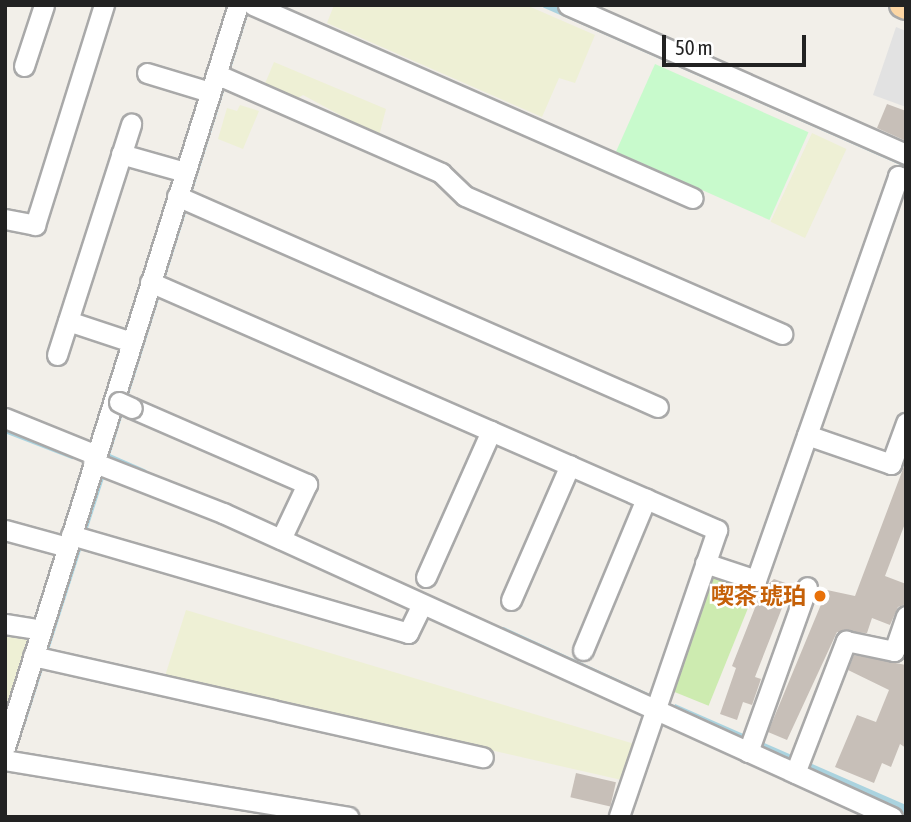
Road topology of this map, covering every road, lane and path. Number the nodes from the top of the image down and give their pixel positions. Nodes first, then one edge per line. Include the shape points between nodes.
1 (44, 5) edge
2 (104, 5) edge
3 (568, 5) edge
4 (241, 7) edge
5 (24, 66) dead end
6 (147, 73) dead end
7 (219, 80) junction
8 (131, 124) dead end
9 (906, 153) edge
10 (121, 154) junction
11 (185, 172) junction
12 (906, 179) edge
13 (184, 198) junction
14 (693, 198) dead end
15 (5, 219) edge
16 (157, 284) junction
17 (68, 321) junction
18 (782, 334) dead end
19 (131, 342) junction
20 (57, 355) dead end
21 (121, 403) junction
22 (658, 407) dead end
23 (5, 418) edge
24 (906, 423) edge
25 (491, 430) junction
26 (807, 435) junction
27 (99, 462) junction
28 (570, 465) junction
29 (646, 499) junction
30 (5, 530) edge
31 (283, 535) junction
32 (76, 540) junction
33 (705, 563) junction
34 (426, 577) dead end
35 (807, 587) dead end
36 (512, 600) dead end
37 (422, 604) junction
38 (906, 616) edge
39 (5, 624) edge
40 (41, 630) junction
41 (583, 650) dead end
42 (40, 657) junction
43 (658, 703) junction
44 (750, 746) junction
45 (8, 757) edge
46 (483, 757) dead end
47 (797, 767) junction
48 (348, 817) edge
49 (619, 817) edge
50 (891, 817) edge

1 - 5 street
2 - 15 street via 35,225
3 - 9 street
4 - 7 street
4 - 14 street
6 - 7 street
7 - 11 street
7 - 18 street via 441,173 465,196
8 - 10 street
10 - 11 street
10 - 17 street
11 - 13 street
12 - 26 street via 898,176
13 - 16 street
13 - 22 street
16 - 19 street
16 - 25 street
17 - 19 street
17 - 20 street
19 - 21 street
21 - 27 street
21 - 31 street via 307,484
23 - 27 street
24 - 26 street via 891,464
25 - 28 street
25 - 34 street
26 - 33 street via 756,580
27 - 31 street
27 - 32 street
28 - 29 street
28 - 36 street
29 - 33 street via 717,530
29 - 41 street
30 - 32 street
31 - 37 street
32 - 37 street via 408,634
32 - 40 street
33 - 43 street
35 - 44 street
37 - 43 street
38 - 47 street via 894,651 846,641
39 - 40 street
40 - 42 street
42 - 45 street
42 - 46 street
43 - 44 street
43 - 49 street
44 - 47 street
45 - 48 street
47 - 50 street

